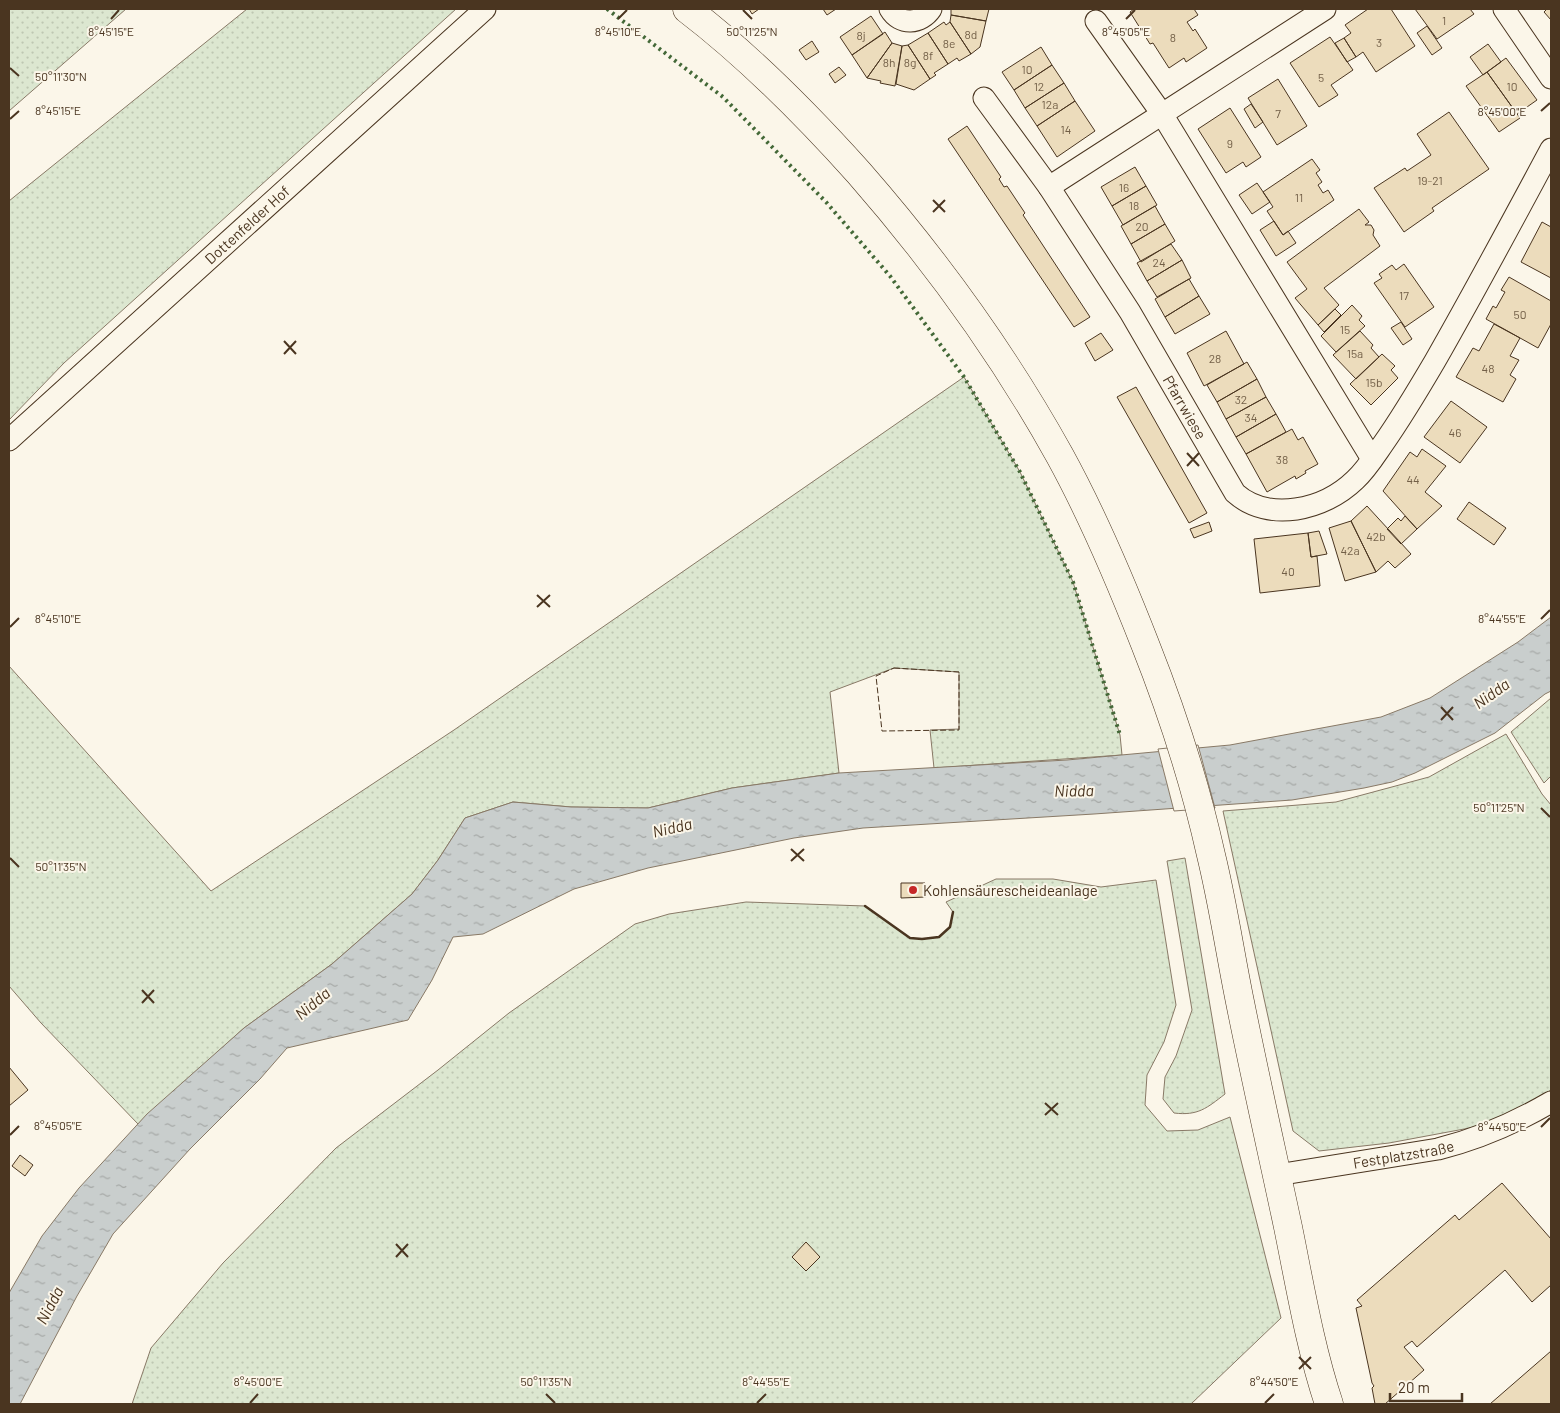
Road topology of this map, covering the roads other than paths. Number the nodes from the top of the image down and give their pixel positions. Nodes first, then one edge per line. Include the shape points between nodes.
1 (485, 9) edge
2 (890, 9) edge
3 (932, 9) edge
4 (1325, 9) edge
5 (1504, 9) edge
6 (689, 10) edge
7 (1096, 21) dead end
8 (1551, 78) edge
9 (984, 98) dead end
10 (1162, 114) junction
11 (1551, 149) edge
12 (1048, 187) junction
13 (9, 440) edge
14 (1372, 459) junction
15 (1551, 1102) edge
16 (1277, 1175) junction
17 (1329, 1404) edge

1 - 13 street, Dottenfelder Hof
2 - 3 street via 905,21 920,19
4 - 10 street
5 - 8 street
6 - 16 main road via 799,109 912,236 995,350 1056,450 1091,518 1116,570 1164,694 1195,792 1216,874 1240,1006
7 - 10 street
9 - 12 street, Pfarrwiese
10 - 12 street
10 - 14 street
11 - 14 street, Pfarrwiese via 1410,404
12 - 14 street, Pfarrwiese via 1146,338 1235,493 1244,501 1271,510 1292,510 1317,504 1354,481
15 - 16 street, Festplatzstraße via 1499,1130 1456,1145
16 - 17 main road via 1313,1347

